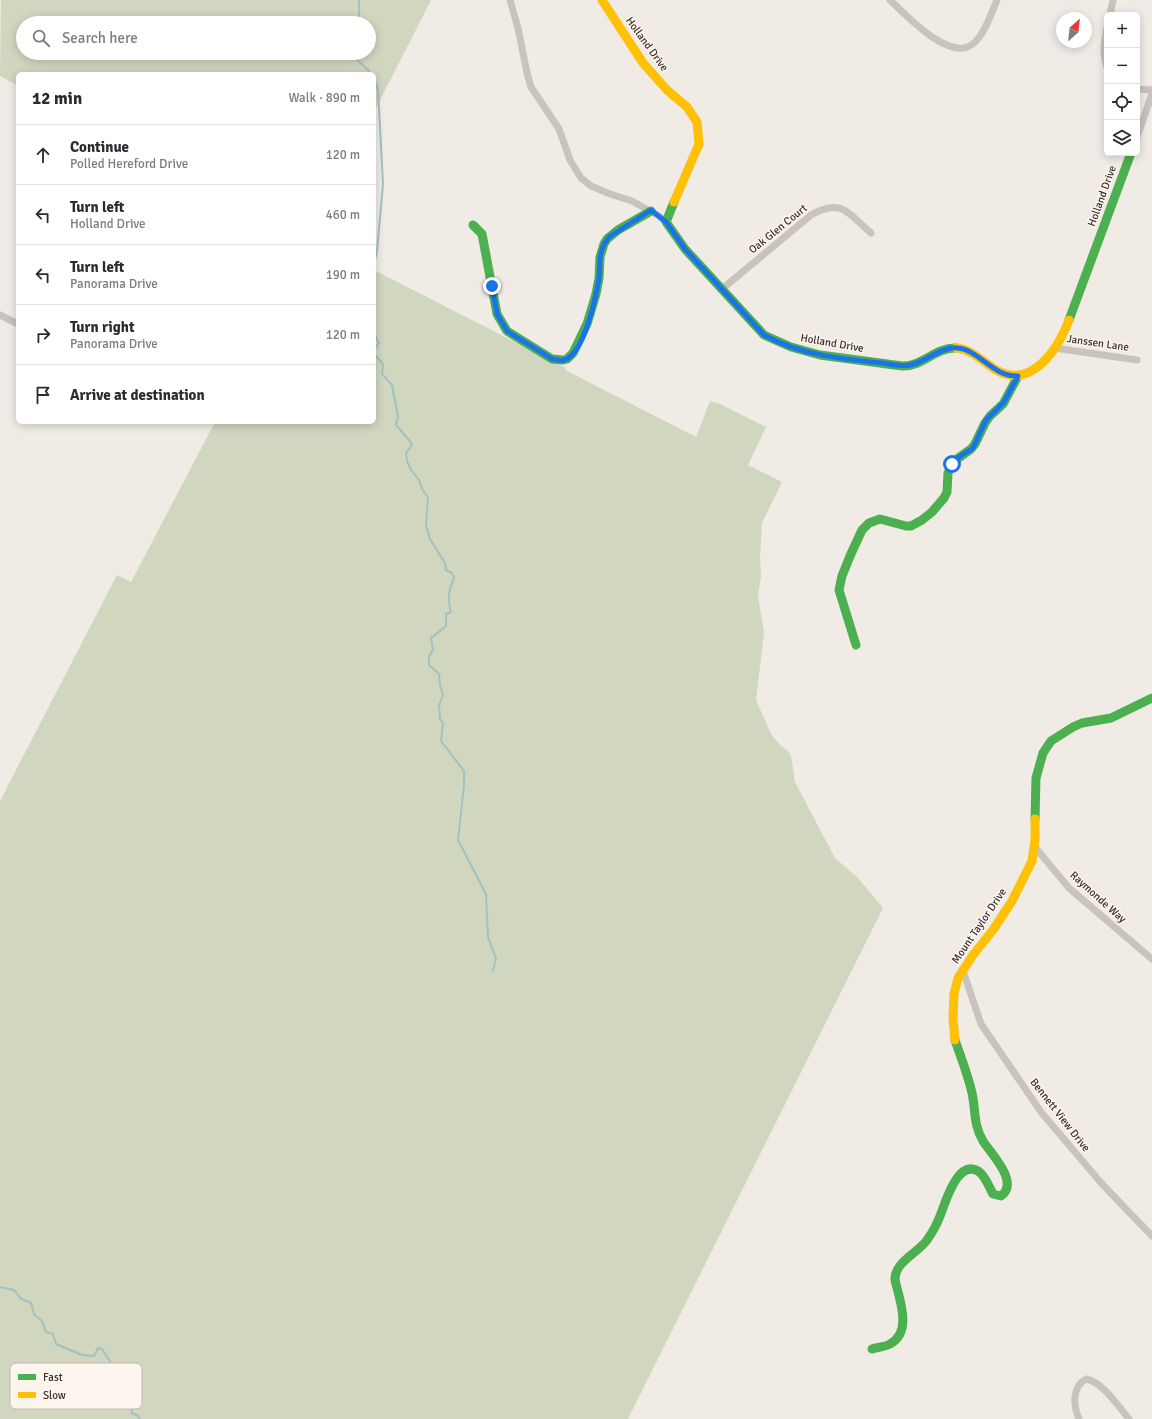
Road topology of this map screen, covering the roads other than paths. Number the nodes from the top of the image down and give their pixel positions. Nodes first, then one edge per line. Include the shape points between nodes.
1 (510, 0) edge
2 (602, 0) edge
3 (890, 0) edge
4 (997, 0) edge
5 (1113, 0) edge
6 (1111, 12) edge
7 (1104, 42) edge
8 (1104, 58) edge
9 (1140, 89) edge
10 (1152, 90) edge
11 (1152, 94) edge
12 (1140, 128) edge
13 (1130, 156) edge
14 (651, 210) junction
15 (666, 222) junction
16 (473, 225) dead end
17 (871, 233) dead end
18 (722, 289) junction
19 (0, 315) edge
20 (16, 323) edge
21 (1055, 348) junction
22 (1138, 360) dead end
23 (1018, 376) junction
24 (856, 645) dead end
25 (1152, 698) edge
26 (1034, 846) junction
27 (1152, 959) edge
28 (963, 971) junction
29 (1152, 1236) edge
30 (872, 1349) dead end
31 (1079, 1419) edge
32 (1129, 1419) edge

1 - 14 street via 531,87 559,129 570,160 581,178 591,186
2 - 15 street, Holland Drive via 643,63 667,90 687,107 697,122 700,136 698,144
3 - 4 street via 931,36 956,48 967,47 977,40
5 - 6 street
7 - 8 street
9 - 10 street
11 - 12 street
13 - 21 street, Holland Drive via 1066,328
14 - 15 street
14 - 16 street via 609,237 604,244 589,324 578,346 564,360 552,359 507,331 497,314 482,234
15 - 18 street, Holland Drive via 685,249
17 - 18 street, Oak Glen Court via 846,210 836,207 821,209 810,215
18 - 23 street, Holland Drive via 764,335 777,343 798,350 856,361 908,366 938,352 960,348 1000,372
19 - 20 street
21 - 22 street, Janssen Lane
21 - 23 street, Holland Drive via 1034,371
23 - 24 street via 1004,402 986,420 973,448 952,464 947,495 941,502 922,521 910,527 881,519 866,525 859,536 840,581 839,590
25 - 26 street, Mount Taylor Drive via 1111,718 1082,723 1059,734 1051,741 1043,753 1036,778
26 - 27 street, Raymonde Way via 1070,888
26 - 28 street, Mount Taylor Drive via 1032,861 1012,902
28 - 29 street, Bennett View Drive via 981,1024 1041,1112 1102,1184
28 - 30 street, Mount Taylor Drive via 958,978 954,994 953,1019 956,1040 972,1093 976,1127 983,1141 1001,1164 1007,1189 1001,1196 996,1196 981,1173 972,1169 958,1176 926,1242 896,1270 895,1278 903,1323 899,1337 891,1344
31 - 32 street via 1074,1401 1079,1382 1086,1379 1100,1385

